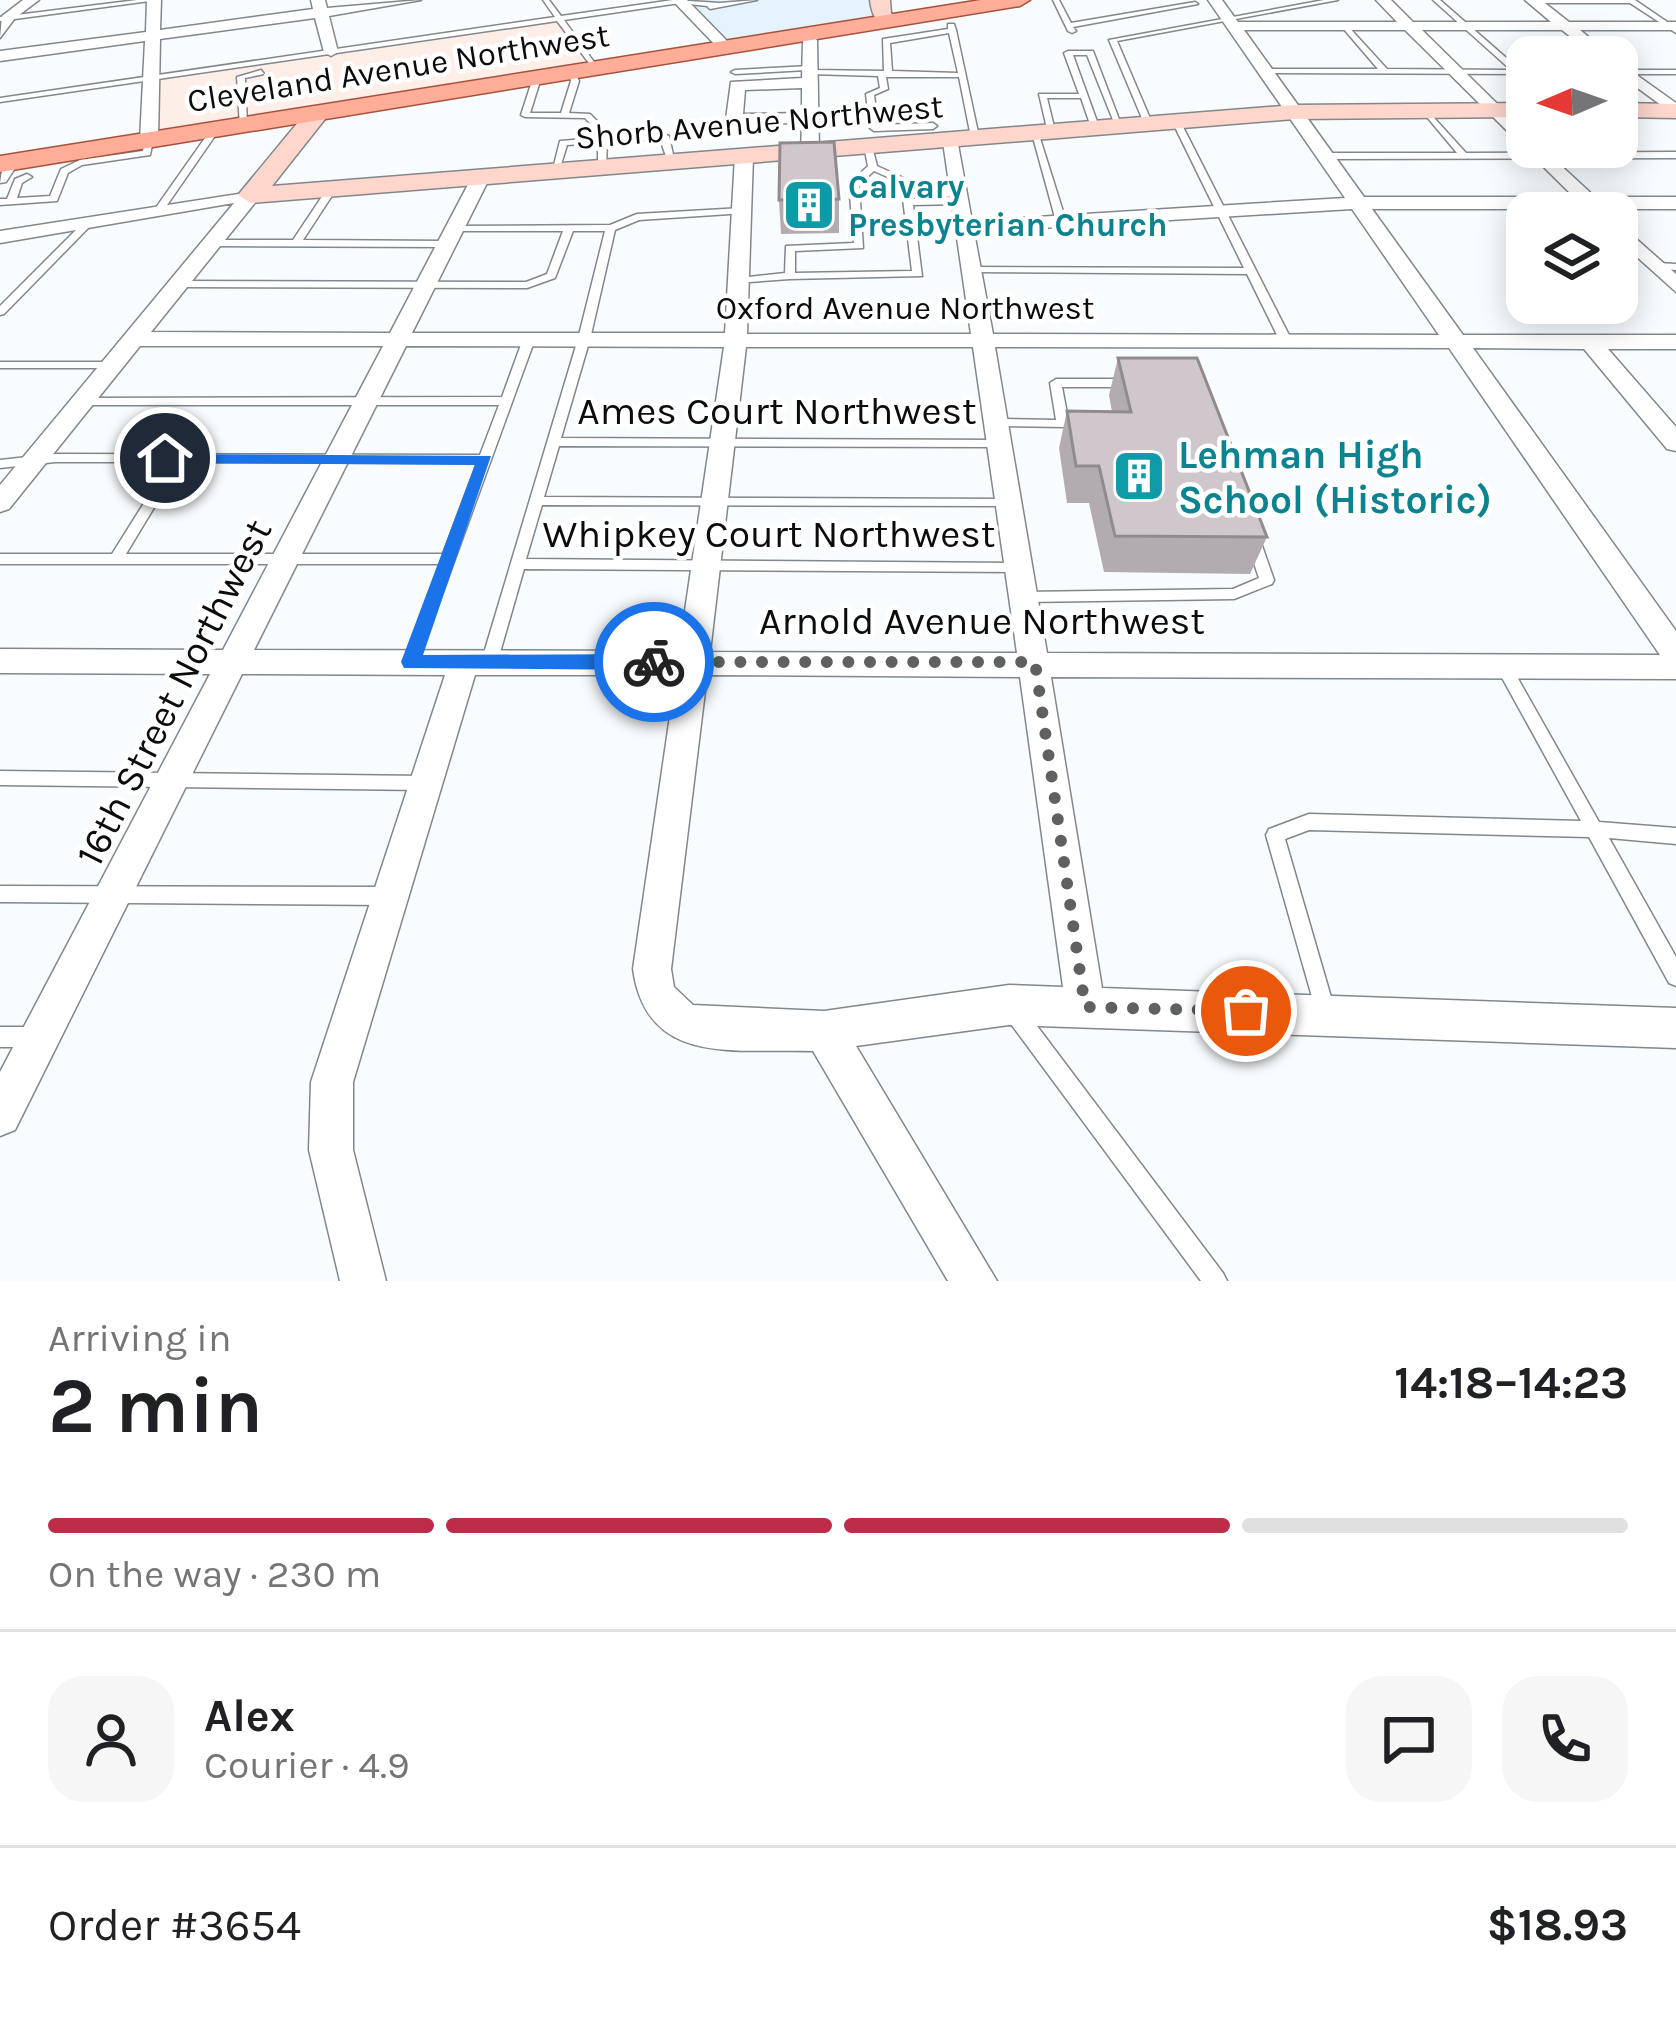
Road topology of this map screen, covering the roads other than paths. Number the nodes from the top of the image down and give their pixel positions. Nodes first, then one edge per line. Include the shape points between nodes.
1 (32, 0) edge
2 (154, 0) edge
3 (414, 0) edge
4 (546, 0) edge
5 (754, 0) edge
6 (1020, 0) edge
7 (1056, 0) edge
8 (1335, 0) edge
9 (1383, 0) edge
10 (1436, 0) edge
11 (1532, 0) edge
12 (1249, 1) edge
13 (1631, 1) edge
14 (1315, 2) edge
15 (683, 4) edge
16 (320, 6) edge
17 (885, 10) edge
18 (1218, 10) edge
19 (1257, 14) junction
20 (559, 19) junction
21 (948, 21) junction
22 (2, 24) edge
23 (1346, 25) junction
24 (1408, 26) junction
25 (1464, 26) junction
26 (1564, 26) junction
27 (1674, 28) edge
28 (152, 35) junction
29 (805, 35) junction
30 (1577, 36) edge
31 (726, 48) junction
32 (332, 52) junction
33 (0, 56) edge
34 (1506, 60) edge
35 (583, 71) junction
36 (1265, 71) junction
37 (1638, 71) edge
38 (735, 72) dead end
39 (1385, 72) junction
40 (1456, 72) junction
41 (1676, 72) edge
42 (1506, 74) edge
43 (885, 75) junction
44 (962, 75) junction
45 (810, 76) junction
46 (153, 78) junction
47 (537, 78) junction
48 (1638, 83) edge
49 (1084, 97) junction
50 (0, 100) edge
51 (1494, 110) junction
52 (1506, 110) edge
53 (1638, 110) edge
54 (1426, 111) junction
55 (1676, 111) edge
56 (1294, 112) junction
57 (317, 114) junction
58 (564, 116) junction
59 (811, 118) junction
60 (1176, 121) junction
61 (1506, 122) edge
62 (1148, 123) junction
63 (244, 125) junction
64 (1107, 126) junction
65 (215, 130) junction
66 (940, 132) junction
67 (1042, 132) junction
68 (975, 137) junction
69 (148, 140) junction
70 (811, 151) junction
71 (1506, 151) edge
72 (1638, 153) edge
73 (602, 154) junction
74 (1676, 155) edge
75 (744, 156) junction
76 (871, 156) junction
77 (1324, 156) junction
78 (1464, 156) junction
79 (1554, 168) edge
80 (60, 171) junction
81 (481, 177) junction
82 (13, 185) edge
83 (332, 188) junction
84 (1579, 192) edge
85 (251, 195) junction
86 (959, 201) junction
87 (908, 202) junction
88 (1357, 203) junction
89 (1676, 203) edge
90 (1638, 205) edge
91 (1506, 206) edge
92 (160, 209) junction
93 (1221, 210) junction
94 (742, 212) junction
95 (90, 221) junction
96 (1061, 221) junction
97 (614, 225) junction
98 (964, 227) junction
99 (569, 228) junction
100 (451, 236) junction
101 (0, 237) edge
102 (211, 243) junction
103 (296, 243) junction
104 (1638, 245) edge
105 (1666, 267) edge
106 (972, 270) junction
107 (1251, 271) junction
108 (790, 276) junction
109 (739, 281) junction
110 (178, 284) junction
111 (426, 285) junction
112 (1676, 286) edge
113 (0, 312) edge
114 (133, 339) junction
115 (398, 339) junction
116 (530, 339) junction
117 (584, 339) junction
118 (736, 340) junction
119 (984, 340) junction
120 (1286, 341) junction
121 (1454, 341) junction
122 (1590, 342) junction
123 (1676, 342) edge
124 (113, 364) junction
125 (0, 365) edge
126 (1151, 383) edge
127 (507, 400) junction
128 (83, 401) junction
129 (366, 402) junction
130 (999, 434) junction
131 (553, 442) junction
132 (1676, 443) edge
133 (722, 445) junction
134 (165, 458) junction
135 (337, 459) junction
136 (485, 459) junction
137 (35, 460) junction
138 (0, 464) edge
139 (536, 501) junction
140 (714, 502) junction
141 (0, 503) edge
142 (1010, 503) junction
143 (1244, 515) edge
144 (0, 559) edge
145 (116, 559) junction
146 (285, 559) junction
147 (449, 559) junction
148 (517, 564) junction
149 (706, 566) junction
150 (1022, 582) junction
151 (1676, 654) edge
152 (0, 661) edge
153 (233, 661) junction
154 (411, 662) junction
155 (692, 662) junction
156 (1035, 662) junction
157 (476, 663) junction
158 (1504, 665) junction
159 (1676, 667) edge
160 (0, 778) edge
161 (172, 780) junction
162 (424, 783) junction
163 (1595, 829) junction
164 (1676, 836) edge
165 (0, 894) edge
166 (113, 894) junction
167 (389, 896) junction
168 (1676, 976) edge
169 (1009, 1006) junction
170 (1085, 1007) junction
171 (1325, 1014) junction
172 (1676, 1028) edge
173 (824, 1030) junction
174 (0, 1036) edge
175 (40, 1037) junction
176 (0, 1115) edge
177 (363, 1281) edge
178 (974, 1281) edge
179 (1215, 1281) edge

1 - 22 street
2 - 22 lane
2 - 28 street
3 - 16 street
4 - 20 lane
5 - 15 lane
6 - 21 main road, Cleveland Avenue Northwest
7 - 18 lane via 1071,30
8 - 14 lane
9 - 24 street
10 - 25 lane
11 - 13 lane
11 - 26 street
12 - 18 lane
12 - 19 lane
13 - 27 lane
14 - 19 lane
15 - 20 lane
15 - 31 street
16 - 28 street
16 - 32 street
17 - 21 main road, Cleveland Avenue Northwest
17 - 29 main road, Cleveland Avenue Northwest
18 - 19 lane
18 - 23 street
18 - 36 street
18 - 62 lane via 1113,40
20 - 32 lane
20 - 35 lane
21 - 43 lane via 886,41
21 - 44 lane
23 - 24 street
23 - 39 lane
24 - 25 street
24 - 40 street
25 - 26 street
25 - 34 lane
26 - 27 street
26 - 30 street
28 - 33 street
28 - 46 street
29 - 31 main road, Cleveland Avenue Northwest
29 - 45 street
31 - 35 main road, Cleveland Avenue Northwest
32 - 46 lane
32 - 63 lane via 326,62 242,77
35 - 47 main road, Cleveland Avenue Northwest
35 - 58 lane
36 - 39 lane
36 - 56 street
37 - 41 lane
38 - 45 lane
39 - 40 lane
40 - 42 lane
40 - 51 street
43 - 44 lane
43 - 45 lane
43 - 66 lane via 884,89 870,94 874,128
44 - 68 lane
45 - 59 street
45 - 59 street via 737,85 734,119
46 - 50 lane
46 - 69 street
47 - 57 main road, Cleveland Avenue Northwest
47 - 58 lane via 525,115
48 - 55 street
49 - 64 lane
49 - 64 lane via 1068,53 1090,53
49 - 67 lane via 1042,96
51 - 52 street, Shorb Avenue Northwest
51 - 54 street, Shorb Avenue Northwest
51 - 61 street
53 - 55 street
54 - 56 street, Shorb Avenue Northwest
54 - 78 lane
56 - 60 street, Shorb Avenue Northwest
56 - 77 street
57 - 63 main road, Cleveland Avenue Northwest
57 - 85 street
58 - 73 lane via 587,116 603,132
59 - 70 street
60 - 62 street, Shorb Avenue Northwest
60 - 93 lane
62 - 64 street, Shorb Avenue Northwest
63 - 65 main road, Cleveland Avenue Northwest
64 - 67 street, Shorb Avenue Northwest
65 - 69 main road, Cleveland Avenue Northwest
65 - 92 lane
66 - 68 street, Shorb Avenue Northwest
66 - 76 street, Shorb Avenue Northwest
66 - 86 street
67 - 68 street, Shorb Avenue Northwest
67 - 96 lane
69 - 80 main road, Cleveland Avenue Northwest
70 - 75 street, Shorb Avenue Northwest
70 - 76 street, Shorb Avenue Northwest
71 - 78 lane
72 - 74 lane
73 - 75 street, Shorb Avenue Northwest via 672,162
73 - 81 street, Shorb Avenue Northwest via 555,171
75 - 94 street
76 - 87 lane via 905,182
76 - 108 lane via 854,184 860,247 790,248
77 - 78 lane
77 - 88 street
79 - 84 street
80 - 82 main road, Cleveland Avenue Northwest
80 - 82 lane via 54,199
81 - 83 street, Shorb Avenue Northwest
81 - 100 street, 16th Street Northwest
83 - 85 street, Shorb Avenue Northwest
83 - 103 lane
85 - 92 street, Shorb Avenue Northwest
85 - 102 street
86 - 87 lane
86 - 98 street
87 - 108 lane via 918,274
88 - 91 street
88 - 93 street
88 - 121 street
89 - 90 street
92 - 95 street, Shorb Avenue Northwest
93 - 96 street
93 - 107 lane
94 - 97 lane
94 - 109 street
95 - 101 street, Shorb Avenue Northwest
95 - 113 lane
96 - 98 street
97 - 99 lane
97 - 117 lane
98 - 106 street
99 - 100 lane
99 - 111 lane via 543,282
100 - 103 lane
100 - 111 street, 16th Street Northwest
102 - 103 lane
102 - 110 street
104 - 105 street
105 - 112 street
106 - 107 lane
106 - 119 street
107 - 120 lane
108 - 109 lane
109 - 118 street
110 - 111 lane
110 - 114 street
111 - 115 street, 16th Street Northwest
114 - 115 street, Oxford Avenue Northwest
114 - 124 street
115 - 116 street, Oxford Avenue Northwest
115 - 129 street, 16th Street Northwest
116 - 117 street, Oxford Avenue Northwest
116 - 127 lane
117 - 118 street, Oxford Avenue Northwest
117 - 131 lane
118 - 119 street, Oxford Avenue Northwest
118 - 133 street
119 - 120 street, Oxford Avenue Northwest
119 - 130 street
120 - 121 street, Oxford Avenue Northwest
121 - 122 street, Oxford Avenue Northwest
121 - 151 street
122 - 123 street, Oxford Avenue Northwest
122 - 132 street
124 - 125 lane
124 - 128 street
126 - 130 lane, Ames Court Northwest via 1056,382 1063,424
127 - 129 lane
127 - 136 lane
128 - 129 lane
128 - 137 street
129 - 135 street, 16th Street Northwest
130 - 133 lane, Ames Court Northwest
130 - 142 street
131 - 133 lane, Ames Court Northwest
131 - 139 lane
133 - 140 street
134 - 135 lane
134 - 137 lane
134 - 145 lane via 172,468 164,488
135 - 136 lane
135 - 146 street, 16th Street Northwest
136 - 147 lane
137 - 138 lane
137 - 141 street
139 - 140 lane
139 - 148 lane
140 - 142 lane
140 - 149 street
142 - 150 street
143 - 150 lane, Whipkey Court Northwest via 1268,580 1234,594
144 - 145 lane
145 - 146 lane
146 - 147 lane
146 - 153 street, 16th Street Northwest
147 - 154 lane
148 - 149 lane, Whipkey Court Northwest
148 - 157 lane
149 - 150 lane, Whipkey Court Northwest
149 - 155 street
150 - 156 street
152 - 153 street, Arnold Avenue Northwest
153 - 154 street, Arnold Avenue Northwest
153 - 161 street, 16th Street Northwest
154 - 157 street, Arnold Avenue Northwest
155 - 156 street, Arnold Avenue Northwest
155 - 157 street, Arnold Avenue Northwest
155 - 173 street via 652,969 656,994 674,1018 696,1026
156 - 158 street, Arnold Avenue Northwest
156 - 170 street
157 - 162 street
158 - 159 street, Arnold Avenue Northwest
158 - 163 lane
160 - 161 lane
161 - 162 lane
161 - 166 street, 16th Street Northwest
162 - 167 street
163 - 164 lane
163 - 168 lane
163 - 171 lane via 1309,822 1275,835
165 - 166 lane
166 - 167 lane
166 - 175 street, 16th Street Northwest
167 - 177 street via 329,1117
169 - 170 street
169 - 173 street
169 - 179 lane
170 - 171 street
171 - 172 street
173 - 178 street
174 - 175 lane
175 - 176 street, 16th Street Northwest

